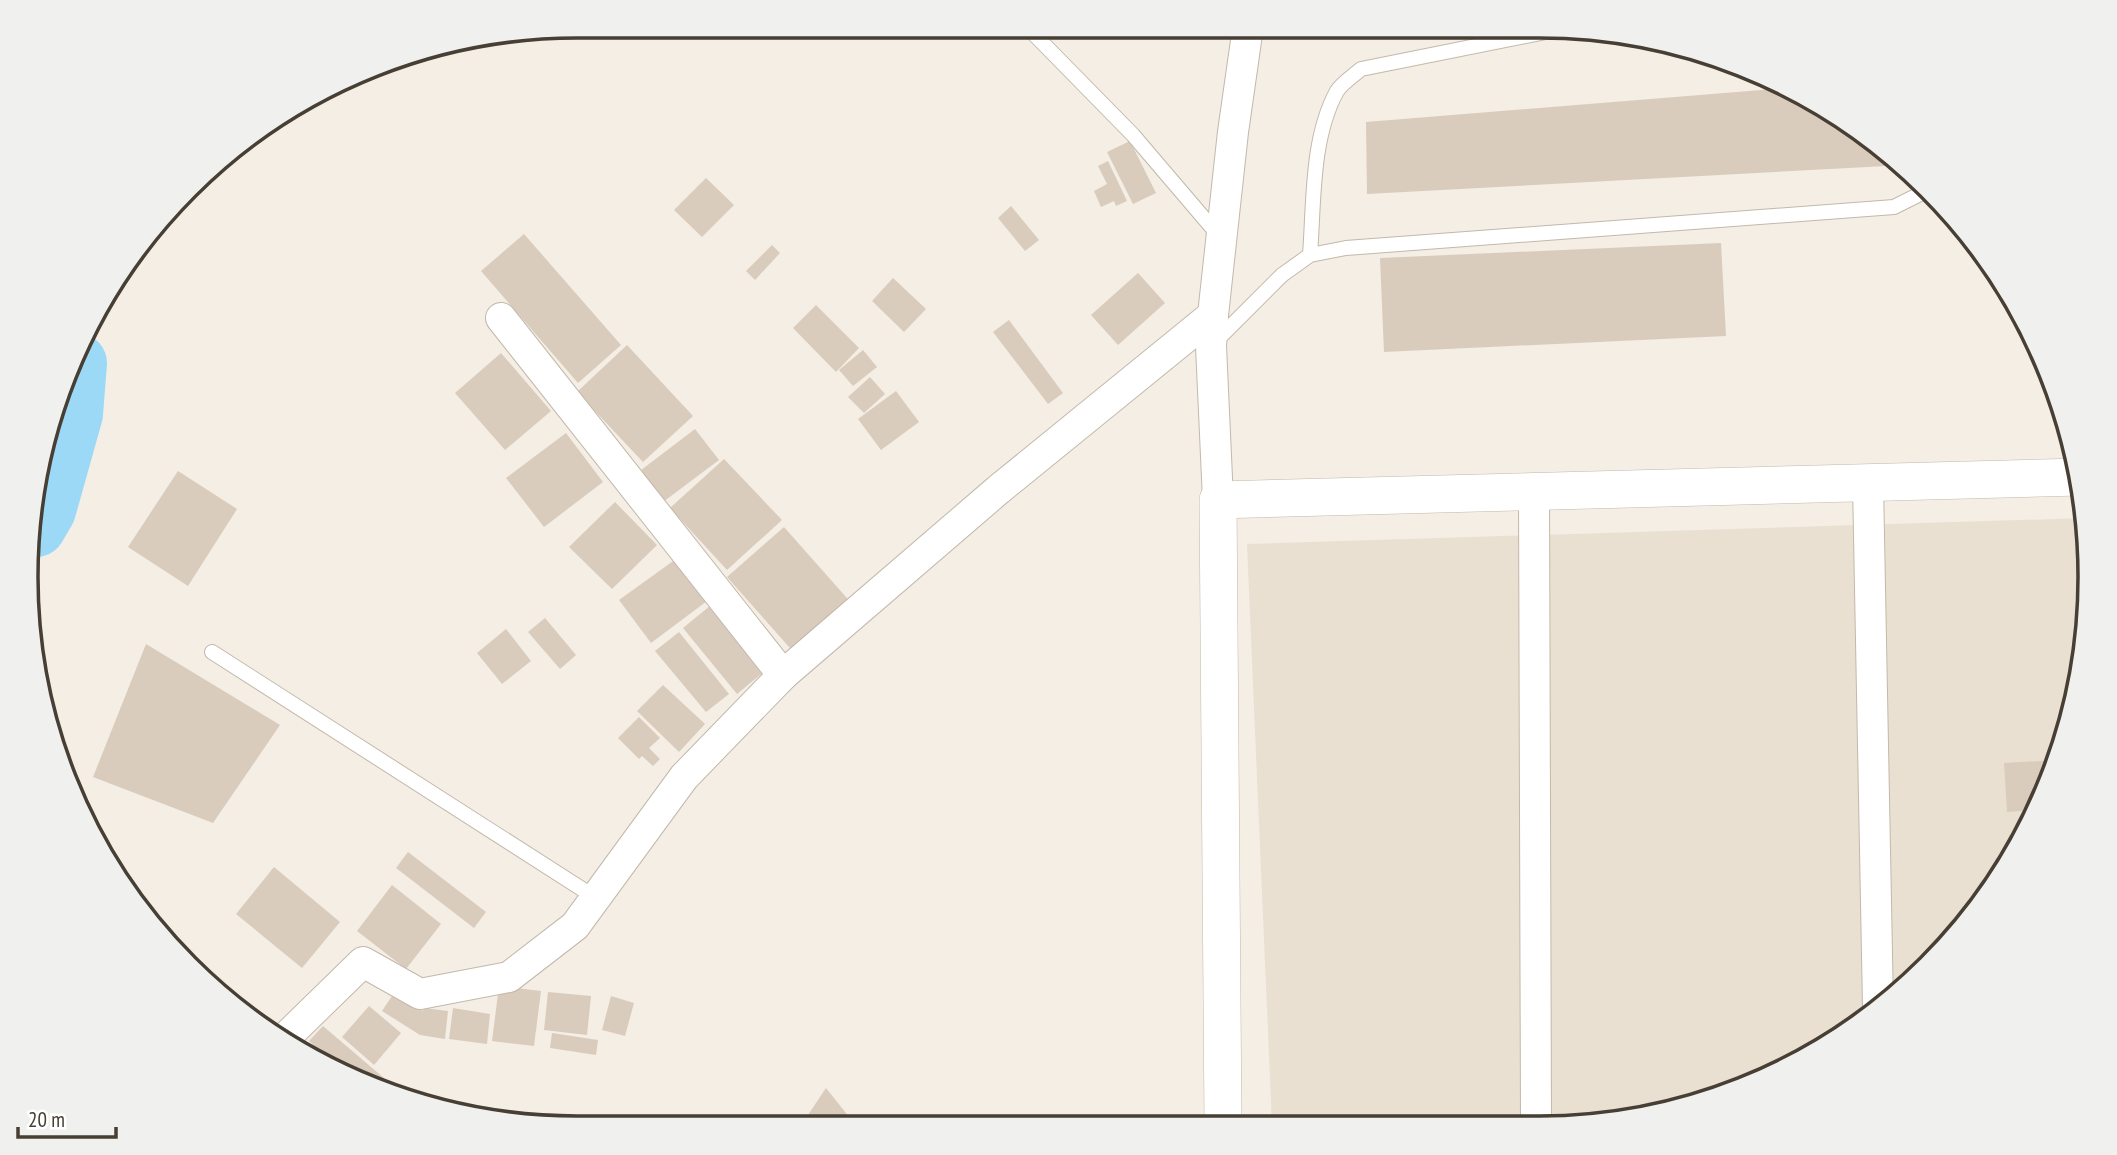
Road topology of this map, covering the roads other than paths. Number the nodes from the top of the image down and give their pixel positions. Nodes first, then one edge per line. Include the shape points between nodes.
1 (1038, 38) edge
2 (1246, 38) edge
3 (1515, 38) edge
4 (1919, 194) edge
5 (1221, 239) junction
6 (1310, 255) junction
7 (1213, 315) junction
8 (501, 317) dead end
9 (1211, 346) junction
10 (2069, 477) edge
11 (1868, 483) junction
12 (1534, 493) junction
13 (1218, 500) junction
14 (212, 652) dead end
15 (783, 675) junction
16 (596, 898) junction
17 (1878, 997) edge
18 (291, 1034) edge
19 (1223, 1116) edge
20 (1536, 1116) edge

1 - 5 lane via 1133,135
2 - 5 street
3 - 6 lane via 1361,69 1338,89 1325,118 1318,153
4 - 6 lane via 1894,207 1346,248
5 - 7 street
6 - 9 lane via 1282,275
7 - 9 street
7 - 15 street
8 - 15 street
9 - 13 street
10 - 11 street
11 - 12 street
11 - 17 street
12 - 13 street
12 - 20 street
13 - 19 street
14 - 16 lane
15 - 16 street via 684,777
16 - 18 street via 575,926 509,977 420,994 363,962

